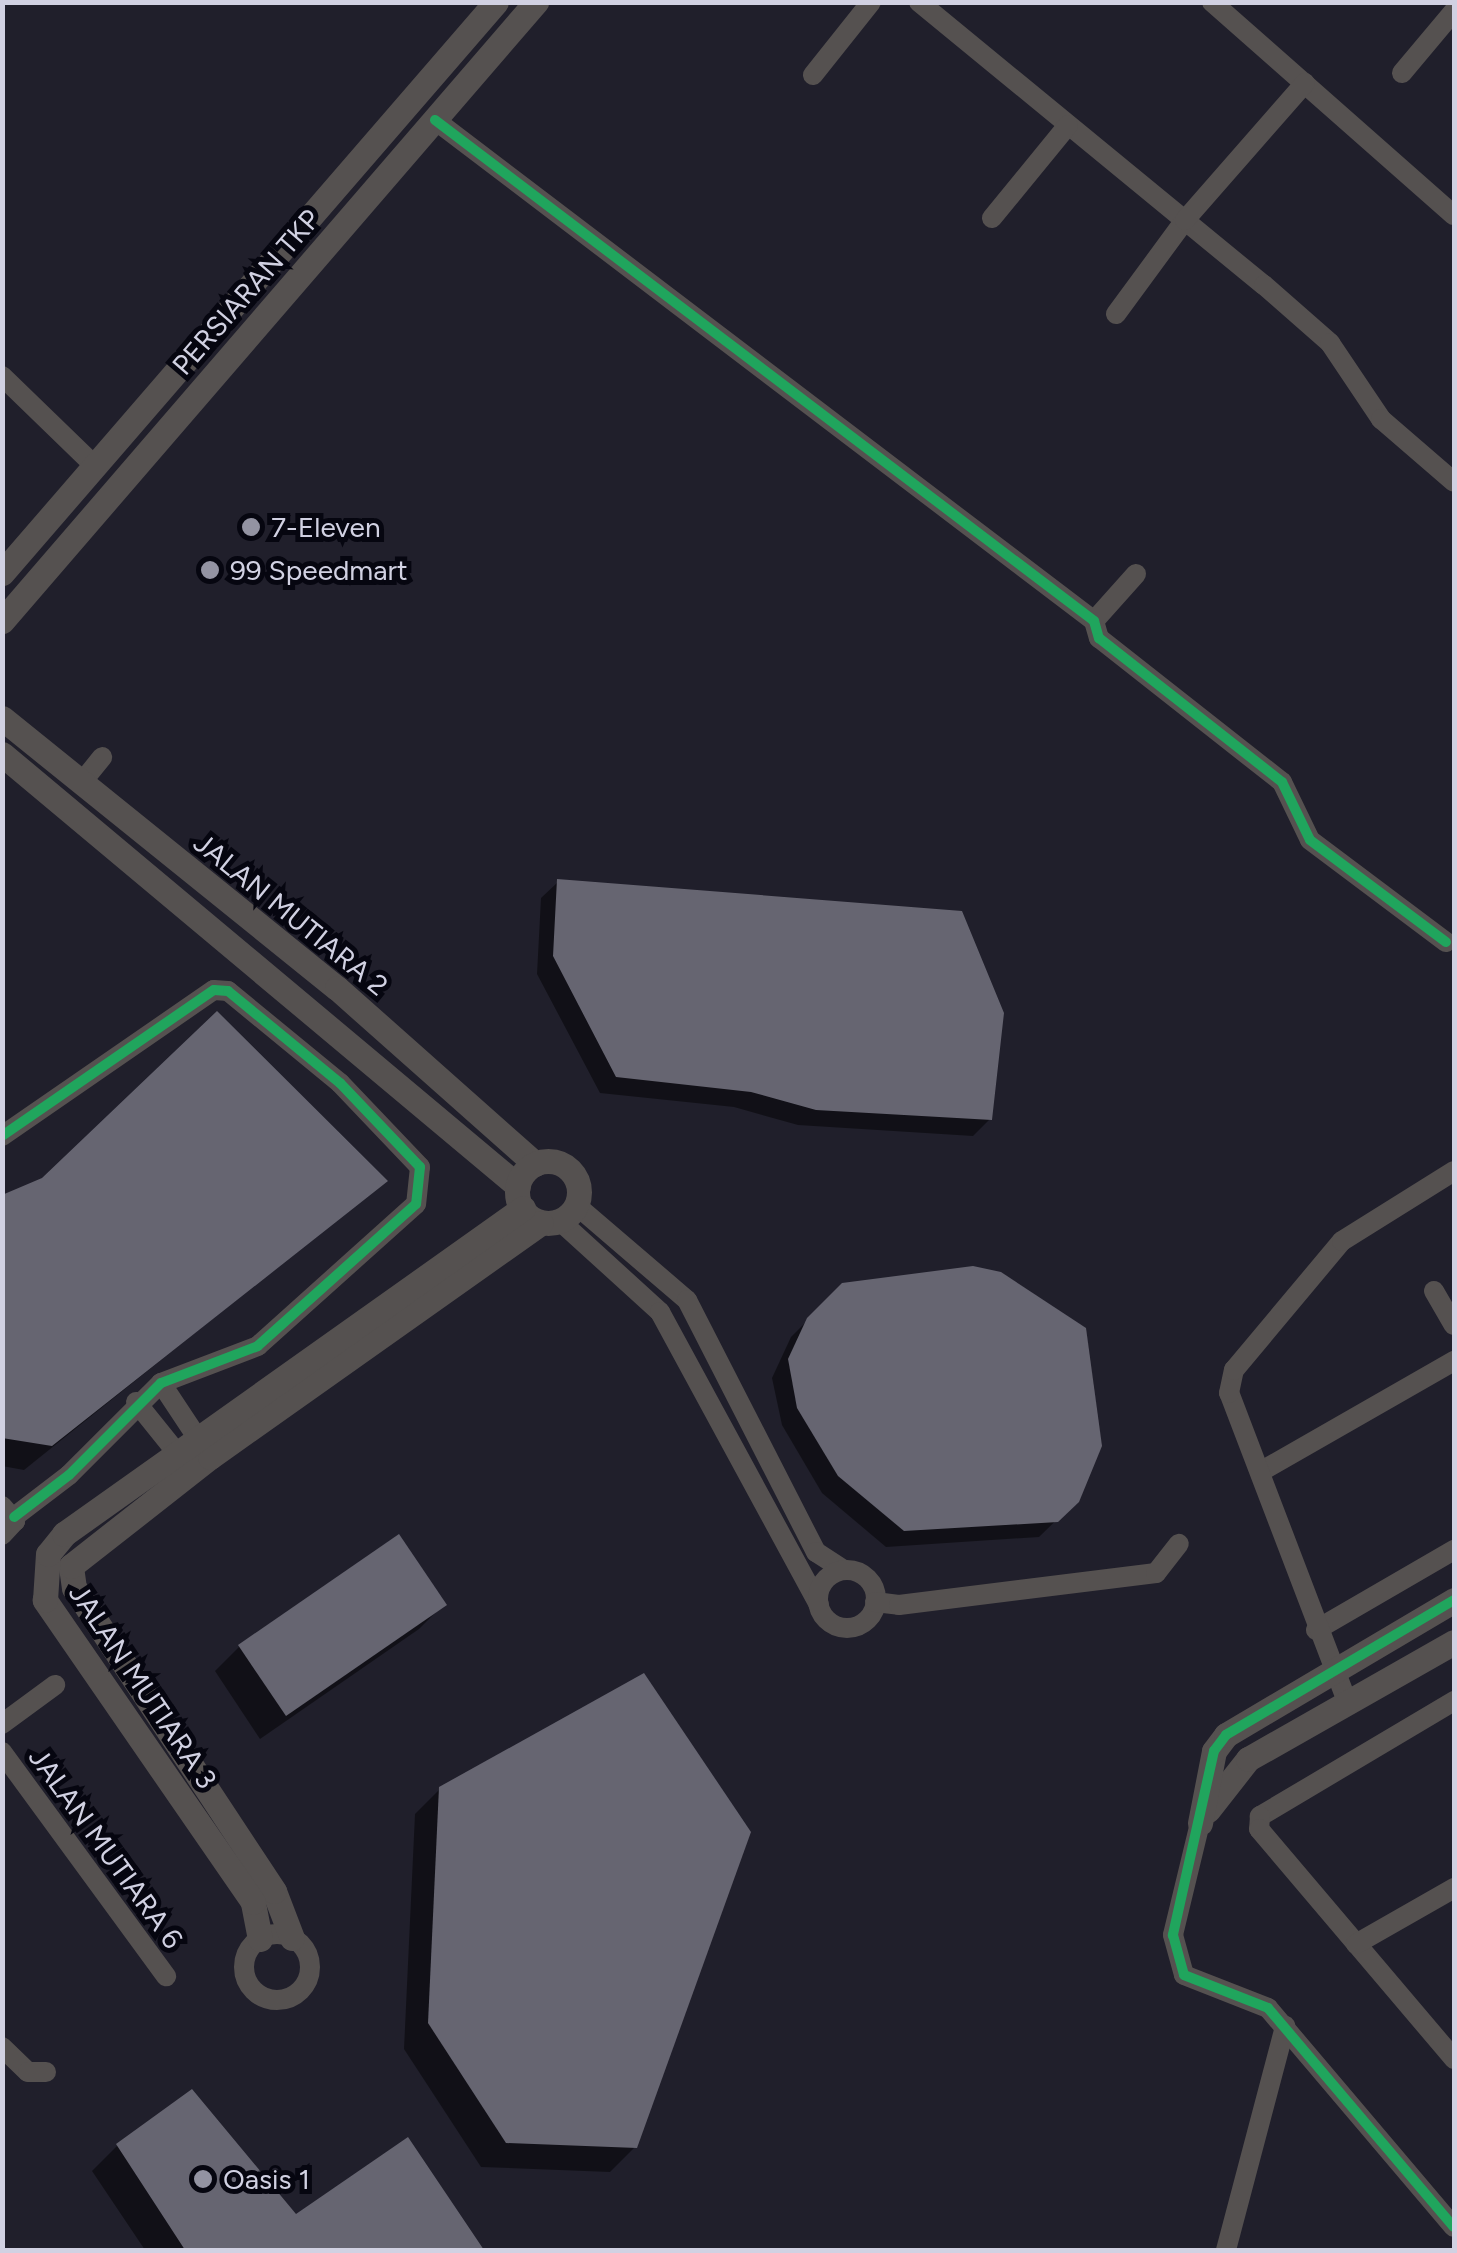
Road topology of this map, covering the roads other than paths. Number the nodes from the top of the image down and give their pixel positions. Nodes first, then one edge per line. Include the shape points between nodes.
1 (496, 2) edge
2 (536, 2) edge
3 (871, 2) edge
4 (919, 2) edge
5 (1212, 2) edge
6 (1454, 11) edge
7 (1402, 73) dead end
8 (812, 74) dead end
9 (1306, 83) junction
10 (435, 120) junction
11 (1068, 124) junction
12 (1454, 214) edge
13 (992, 218) dead end
14 (1185, 220) junction
15 (1116, 314) dead end
16 (2, 376) edge
17 (94, 466) junction
18 (1454, 482) edge
19 (2, 572) edge
20 (1136, 574) dead end
21 (2, 621) edge
22 (1094, 621) junction
23 (2, 718) edge
24 (2, 754) edge
25 (102, 757) dead end
26 (82, 782) junction
27 (1446, 942) dead end
28 (2, 1136) edge
29 (535, 1164) junction
30 (1454, 1171) edge
31 (544, 1208) junction
32 (1434, 1291) dead end
33 (1454, 1324) edge
34 (1454, 1360) edge
35 (161, 1382) junction
36 (136, 1402) junction
37 (195, 1456) junction
38 (1260, 1472) junction
39 (6, 1519) edge
40 (1179, 1544) dead end
41 (1454, 1550) edge
42 (844, 1570) junction
43 (1454, 1600) edge
44 (875, 1602) junction
45 (820, 1605) junction
46 (1316, 1630) junction
47 (1454, 1642) edge
48 (1330, 1671) junction
49 (55, 1686) dead end
50 (1454, 1701) edge
51 (1348, 1704) junction
52 (2, 1724) edge
53 (2, 1752) edge
54 (1200, 1823) junction
55 (1454, 1888) edge
56 (292, 1938) junction
57 (260, 1939) junction
58 (1356, 1944) junction
59 (166, 1976) dead end
60 (1285, 2026) junction
61 (2, 2047) edge
62 (1454, 2059) edge
63 (46, 2072) dead end
64 (1454, 2227) edge
65 (1226, 2250) edge

1 - 17 street, PERSIARAN TKP
2 - 10 street, PERSIARAN TKP
3 - 8 street
4 - 11 street
5 - 9 street
6 - 7 street
9 - 12 street
9 - 14 street
10 - 21 street, PERSIARAN TKP
10 - 22 street
11 - 13 street
11 - 14 street
14 - 15 street
14 - 18 street via 1330,343 1381,418
16 - 17 street
17 - 19 street, PERSIARAN TKP
20 - 22 street
22 - 27 street via 1098,638 1282,782 1310,840
23 - 26 street, JALAN MUTIARA 2
24 - 31 street, JALAN MUTIARA 2
25 - 26 street
26 - 29 street, JALAN MUTIARA 2 via 338,988
28 - 35 street via 214,990 228,991 340,1084 420,1167 416,1204 258,1346
29 - 31 street, JALAN MUTIARA 3
29 - 31 street, JALAN MUTIARA 2 via 555,1162 572,1172 579,1190
30 - 38 street via 1342,1241 1234,1370 1229,1392
31 - 37 street, JALAN MUTIARA 3
31 - 42 street via 687,1300 816,1552
31 - 45 street via 660,1312
32 - 33 street
34 - 38 street
35 - 36 street
35 - 37 street
36 - 37 street
36 - 39 street via 69,1475
37 - 56 street, JALAN MUTIARA 3 via 72,1566 74,1588 274,1891
37 - 57 street, JALAN MUTIARA 3 via 64,1534 48,1554 45,1600 253,1902
38 - 46 street
40 - 44 street via 1156,1574 899,1605
41 - 46 street
42 - 44 street via 865,1576
42 - 45 street via 823,1583
43 - 48 street
44 - 45 street via 867,1620 850,1627 832,1624
46 - 48 street
47 - 51 street
48 - 51 street
48 - 54 street via 1226,1735 1214,1751
49 - 52 street
50 - 58 street via 1260,1816 1266,1841
51 - 54 street via 1248,1759
53 - 59 street, JALAN MUTIARA 6
54 - 60 street via 1174,1956 1194,1981 1268,2008
55 - 58 street
56 - 57 street
56 - 57 street via 307,1954 309,1974 298,1992 278,2000 258,1994 246,1976 246,1956
58 - 62 street
60 - 64 street
60 - 65 street
61 - 63 street via 28,2072

